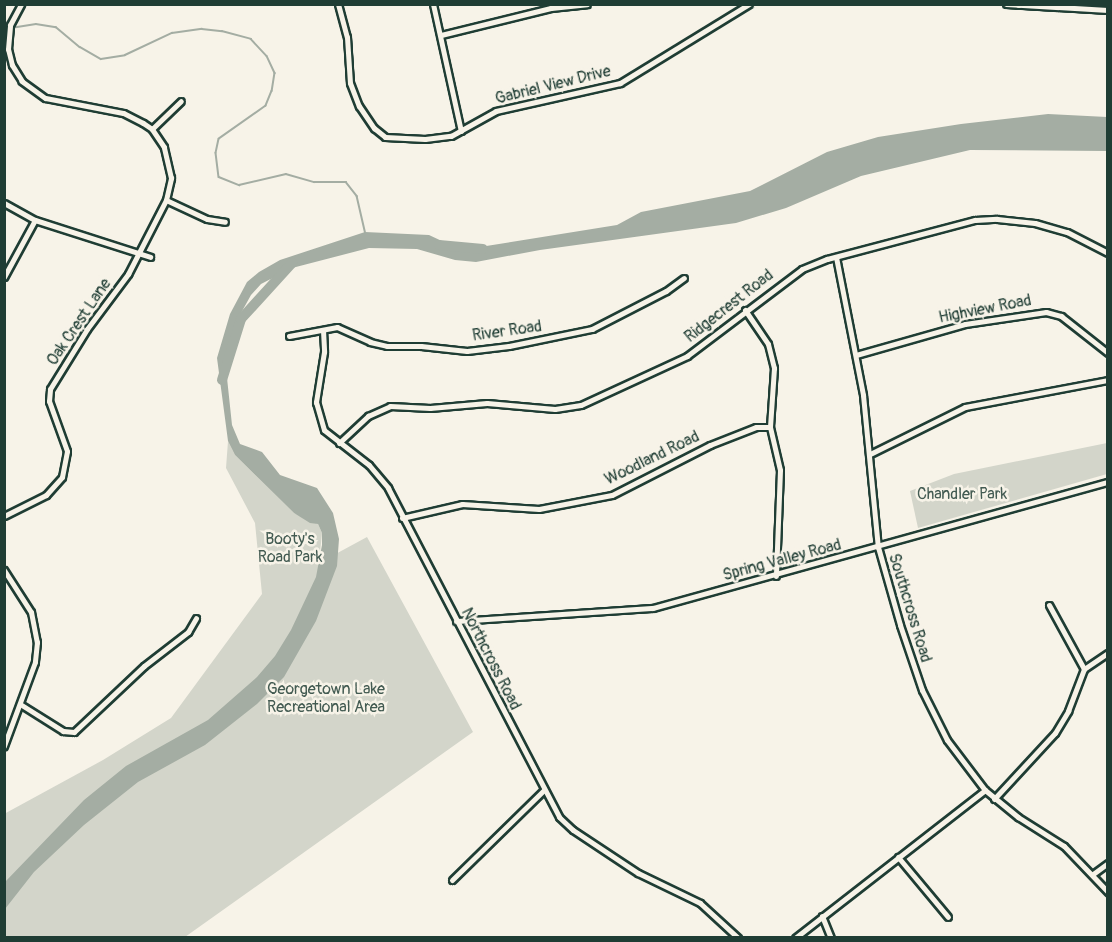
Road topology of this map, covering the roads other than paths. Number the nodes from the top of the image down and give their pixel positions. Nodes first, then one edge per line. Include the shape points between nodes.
1 (21, 4) edge
2 (338, 4) edge
3 (433, 4) edge
4 (587, 4) edge
5 (749, 4) edge
6 (1006, 4) edge
7 (1019, 5) edge
8 (1107, 10) edge
9 (441, 35) junction
10 (181, 101) dead end
11 (152, 129) junction
12 (461, 131) junction
13 (166, 200) junction
14 (4, 203) edge
15 (35, 220) junction
16 (225, 222) dead end
17 (140, 252) junction
18 (1107, 254) edge
19 (150, 257) dead end
20 (836, 257) junction
21 (4, 277) edge
22 (684, 278) dead end
23 (745, 310) junction
24 (323, 330) junction
25 (289, 336) dead end
26 (1107, 353) edge
27 (856, 355) junction
28 (1107, 380) edge
29 (770, 427) junction
30 (339, 443) junction
31 (870, 454) junction
32 (1107, 482) edge
33 (4, 516) edge
34 (402, 518) junction
35 (878, 547) junction
36 (4, 570) edge
37 (776, 576) junction
38 (1049, 605) dead end
39 (195, 618) dead end
40 (456, 621) junction
41 (1107, 652) edge
42 (1084, 669) junction
43 (20, 704) junction
44 (4, 746) edge
45 (544, 790) junction
46 (985, 790) junction
47 (994, 799) junction
48 (898, 857) junction
49 (1107, 863) edge
50 (1093, 874) junction
51 (452, 880) dead end
52 (1107, 892) edge
53 (822, 916) junction
54 (948, 917) dead end
55 (738, 938) edge
56 (795, 938) edge
57 (831, 938) edge

1 - 11 street via 12,18 9,57 16,73 36,94 53,101 123,113
2 - 12 street, Gabriel View Drive via 347,40 350,83 359,106 377,132 389,138 426,139
3 - 9 street
4 - 9 street via 551,8
5 - 12 street, Gabriel View Drive via 620,82 496,111
6 - 7 street
7 - 8 street
9 - 12 street
10 - 11 street
11 - 13 street, Oak Crest Lane via 164,147 170,167
13 - 16 street via 207,219
13 - 17 street, Oak Crest Lane
14 - 15 street
15 - 17 street
15 - 21 street
17 - 19 street
17 - 33 street, Oak Crest Lane via 50,390 50,401 68,451 62,477 46,495
18 - 20 street, Ridgecrest Road via 1067,232 997,219 975,220
20 - 23 street, Ridgecrest Road via 802,269
20 - 27 street, Southcross Road
22 - 24 street, River Road via 592,329 509,346 467,351 387,346 337,327
23 - 29 street via 773,355
23 - 30 street, Ridgecrest Road via 687,356 581,405 560,409 487,403 430,408 390,406 368,416
24 - 25 street, River Road
24 - 30 street, Northcross Road via 324,352 316,402 324,429
26 - 27 street, Highview Road via 1061,316 1046,312 965,324
27 - 31 street, Southcross Road
28 - 31 street via 965,407
29 - 34 street, Woodland Road via 756,428 710,445 612,495 539,509 462,504
29 - 37 street via 780,470
30 - 34 street, Northcross Road via 381,478
31 - 35 street, Southcross Road
32 - 35 street, Spring Valley Road
34 - 40 street, Northcross Road
35 - 37 street, Spring Valley Road
35 - 46 street, Southcross Road via 922,690 952,748
36 - 43 street via 28,607 36,632 35,662
37 - 40 street, Spring Valley Road via 653,608
38 - 42 street
39 - 43 street via 188,632 144,666 74,732 63,731
40 - 45 street, Northcross Road
41 - 42 street
42 - 47 street via 1055,733
43 - 44 street
45 - 51 street
45 - 55 street, Northcross Road via 559,817 573,830 650,880 700,903
46 - 47 street, Southcross Road
46 - 48 street
47 - 50 street, Southcross Road via 1064,846
48 - 53 street
48 - 54 street
49 - 50 street
50 - 52 street, Southcross Road
53 - 56 street
53 - 57 street

